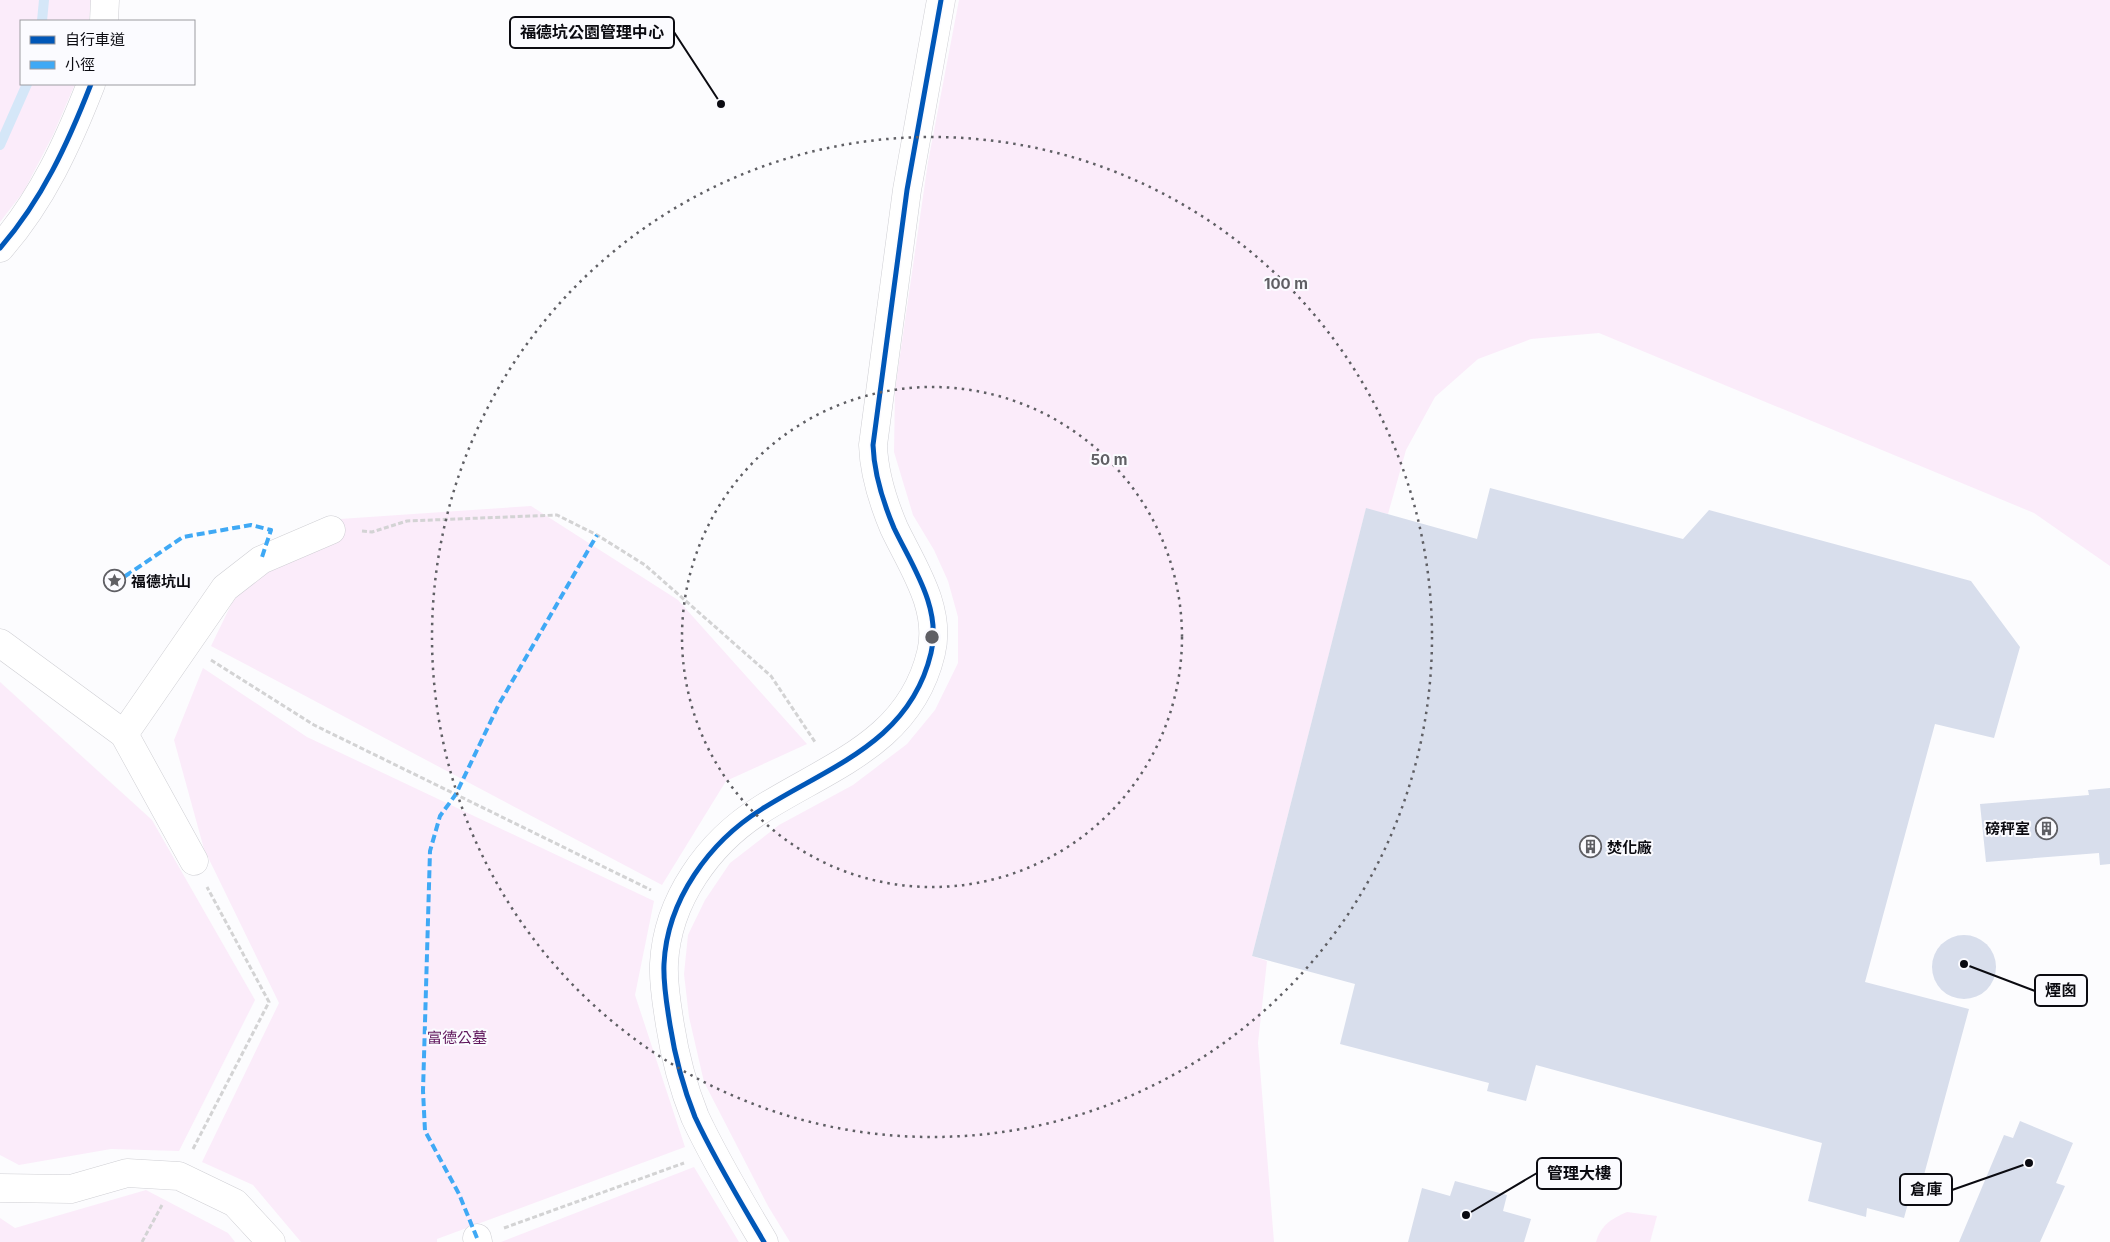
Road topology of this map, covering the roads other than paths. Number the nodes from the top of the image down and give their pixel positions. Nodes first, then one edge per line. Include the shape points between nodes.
1 (105, 0) edge
2 (941, 0) edge
3 (104, 20) edge
4 (91, 85) edge
5 (0, 248) edge
6 (331, 530) road end
7 (0, 644) edge
8 (124, 734) junction
9 (194, 861) road end
10 (0, 1188) edge
11 (271, 1242) edge
12 (764, 1242) edge

1 - 3 street
2 - 12 street via 906,198 873,445 883,498 932,616 932,652 916,691 894,723 860,753 762,808 740,824 704,861 678,903 666,946 664,987 680,1076 713,1153
4 - 5 street via 52,173
6 - 8 street via 261,560 225,588
7 - 8 street
8 - 9 street
10 - 11 street via 71,1189 127,1173 179,1176 235,1203

